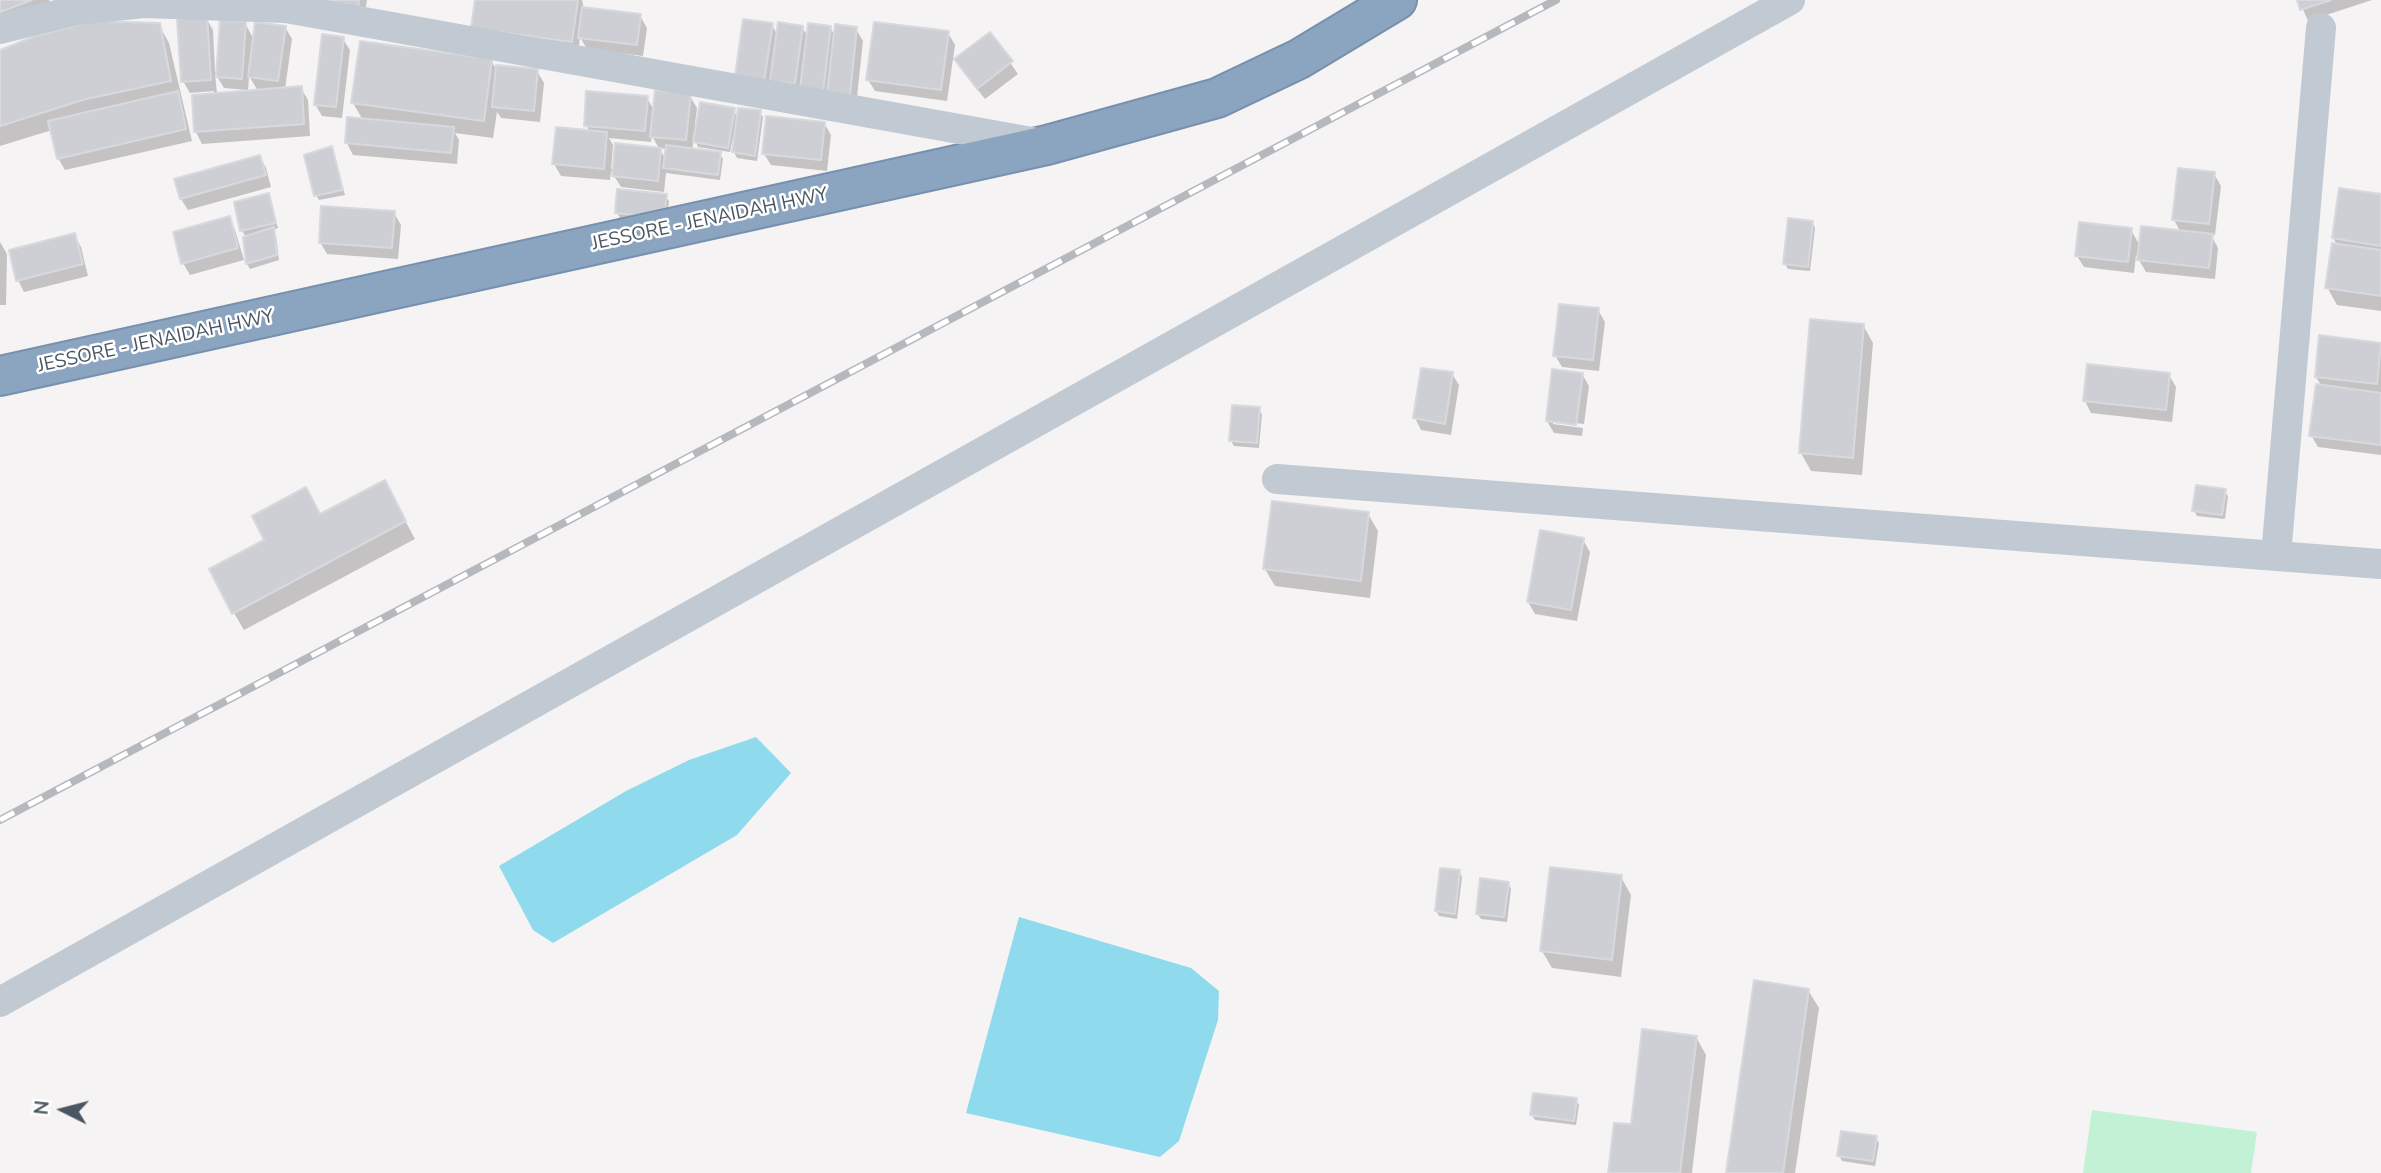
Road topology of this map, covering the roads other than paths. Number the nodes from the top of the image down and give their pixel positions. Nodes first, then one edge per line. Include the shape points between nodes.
1 (1397, 0) edge
2 (1790, 0) edge
3 (2321, 28) dead end
4 (0, 29) edge
5 (1048, 145) junction
6 (0, 376) edge
7 (1277, 479) dead end
8 (2276, 556) junction
9 (2381, 564) edge
10 (0, 1002) edge

1 - 5 highway, JESSORE - JENAIDAH HWY via 1298,58 1217,98
2 - 10 street
3 - 8 street
4 - 5 street via 77,10 144,3 286,8
5 - 6 highway, JESSORE - JENAIDAH HWY
7 - 8 street
8 - 9 street

